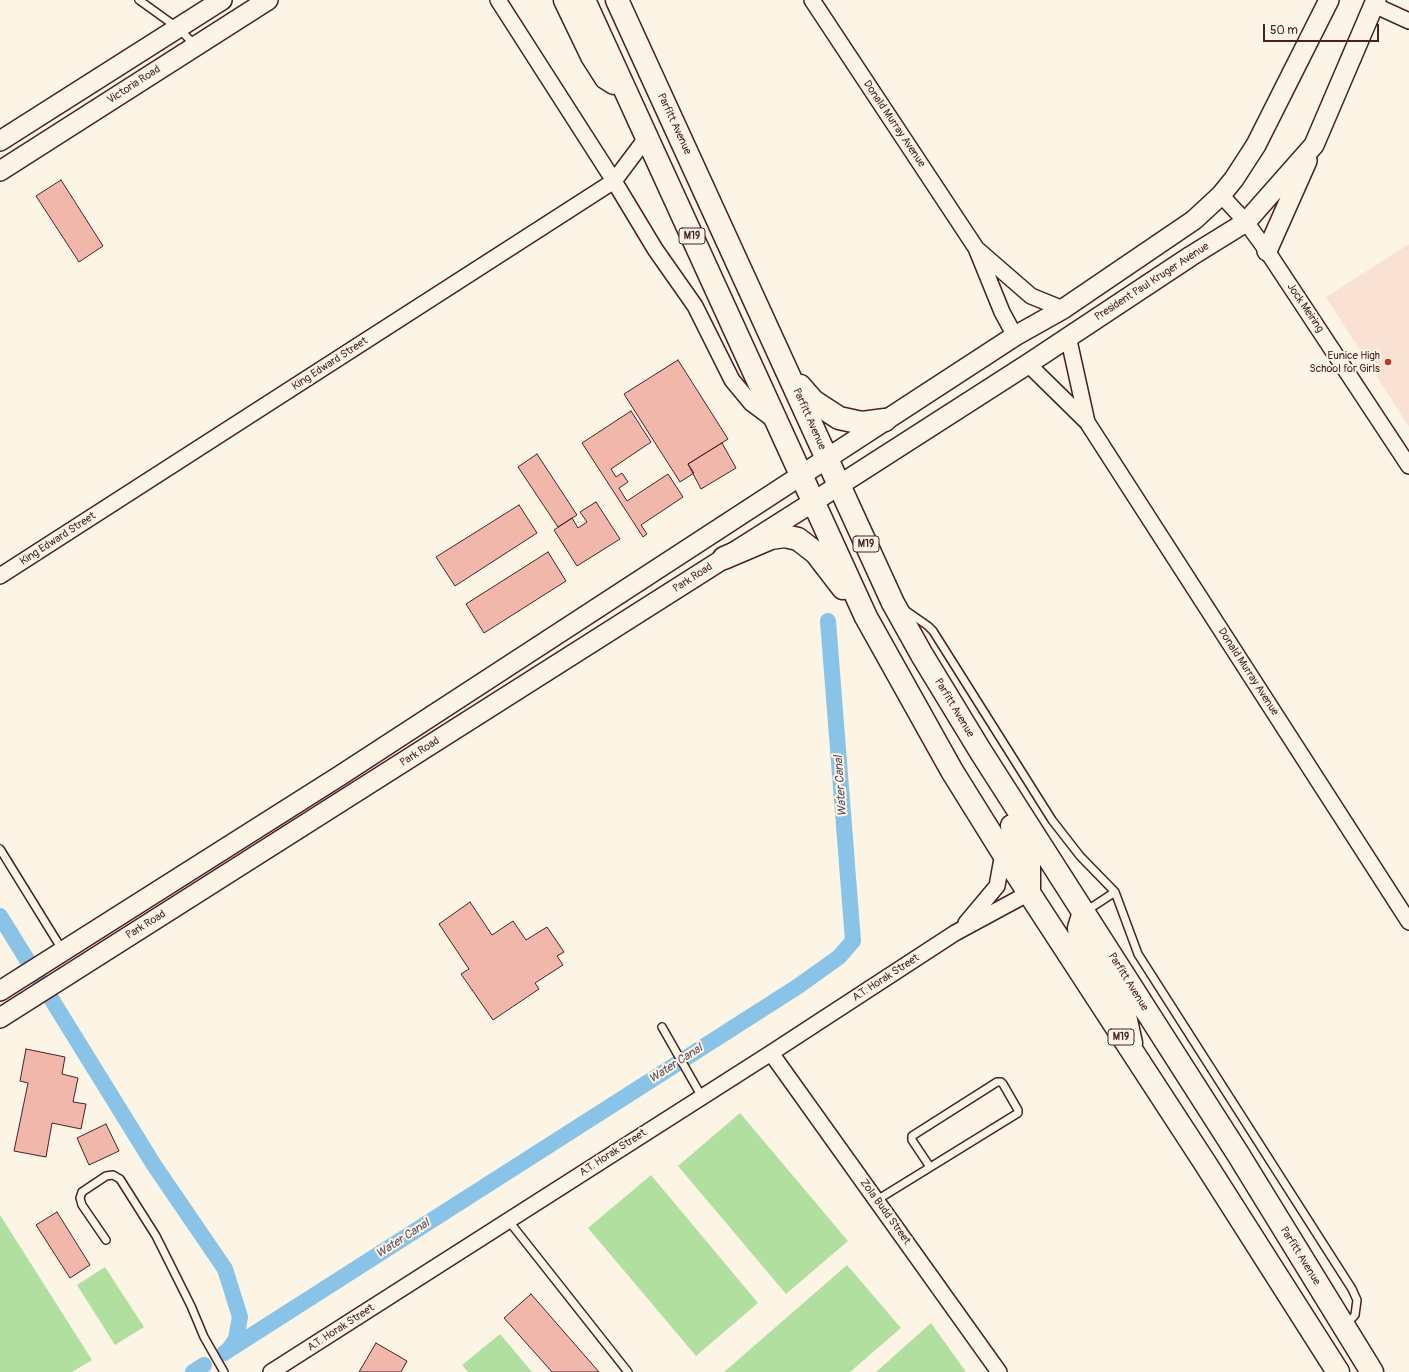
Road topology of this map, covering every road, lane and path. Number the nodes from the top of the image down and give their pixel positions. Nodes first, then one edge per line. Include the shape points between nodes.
1 (139, 0) edge
2 (222, 0) edge
3 (268, 0) edge
4 (498, 0) edge
5 (565, 0) edge
6 (584, 0) edge
7 (617, 0) edge
8 (812, 0) edge
9 (1329, 0) edge
10 (1375, 3) edge
11 (1409, 21) edge
12 (178, 28) junction
13 (196, 46) junction
14 (625, 90) junction
15 (29, 123) junction
16 (647, 137) junction
17 (0, 141) edge
18 (42, 144) junction
19 (1314, 145) junction
20 (0, 171) edge
21 (614, 181) junction
22 (1221, 195) junction
23 (1246, 222) junction
24 (976, 248) junction
25 (1267, 251) junction
26 (1063, 309) junction
27 (1015, 336) junction
28 (1068, 336) junction
29 (1028, 364) junction
30 (786, 368) junction
31 (885, 420) junction
32 (1087, 422) junction
33 (777, 423) junction
34 (1407, 457) edge
35 (827, 458) junction
36 (801, 476) junction
37 (839, 484) junction
38 (813, 502) junction
39 (724, 558) junction
40 (0, 576) edge
41 (893, 603) junction
42 (866, 617) junction
43 (951, 704) junction
44 (0, 849) edge
45 (1003, 853) junction
46 (1114, 892) junction
47 (1029, 893) junction
48 (1084, 912) junction
49 (1409, 922) edge
50 (955, 933) junction
51 (59, 954) junction
52 (0, 991) edge
53 (0, 1018) edge
54 (664, 1029) dead end
55 (1131, 1052) junction
56 (771, 1053) junction
57 (700, 1093) junction
58 (930, 1167) junction
59 (877, 1200) junction
60 (508, 1220) junction
61 (106, 1240) dead end
62 (1344, 1328) junction
63 (1367, 1363) edge
64 (224, 1372) edge
65 (271, 1372) edge
66 (628, 1372) edge
67 (999, 1372) edge
68 (1338, 1372) edge
69 (1387, 1372) edge

1 - 12 lane
2 - 12 street
3 - 13 street, Victoria Road
4 - 21 street
5 - 14 highway via 592,56 606,78
6 - 14 highway, M19
7 - 30 highway, Parfitt Avenue / M19
8 - 24 street, Donald Murray Avenue
9 - 22 street via 1256,145
10 - 11 street
10 - 19 street, President Paul Kruger Avenue
12 - 13 lane
12 - 15 street
13 - 18 street, Victoria Road
14 - 16 highway, M19
15 - 17 street
15 - 18 street
16 - 21 street, King Edward Street
16 - 33 highway, M19
18 - 20 street, Victoria Road
19 - 23 street, President Paul Kruger Avenue
19 - 25 street
21 - 33 street via 655,249 695,306 732,380 751,403
21 - 40 street, King Edward Street
22 - 23 street, Jock Meiring
22 - 26 street via 1194,220
23 - 25 street, Jock Meiring
23 - 28 street, President Paul Kruger Avenue
24 - 26 street, Donald Murray Avenue via 1030,296
24 - 27 street, Donald Murray Avenue via 1002,312
25 - 34 street, Jock Meiring
26 - 27 street
27 - 31 street
28 - 29 street, President Paul Kruger Avenue
28 - 32 street, Donald Murray Avenue
29 - 32 street, Donald Murray Avenue
29 - 37 street, President Paul Kruger Avenue
30 - 31 highway via 812,401 839,418 862,423
30 - 35 highway, Parfitt Avenue / M19
31 - 35 street
32 - 49 street, Donald Murray Avenue
33 - 36 highway, M19
35 - 36 street
35 - 37 highway, Parfitt Avenue / M19
36 - 38 highway, M19
36 - 51 street, Park Road via 341,775
37 - 38 street, Park Road
37 - 41 highway, Parfitt Avenue / M19
38 - 39 street, Park Road
38 - 42 highway, M19
39 - 42 highway via 771,538 785,536 798,539 816,553
39 - 53 street, Park Road
41 - 43 highway, Parfitt Avenue / M19
41 - 46 lane via 928,626 941,642 1052,820 1080,856
42 - 45 highway, M19 via 952,771
43 - 47 highway via 957,740 1004,812 1029,858
43 - 48 highway, Parfitt Avenue / M19
44 - 51 lane
45 - 47 highway, M19
45 - 50 street, A.T. Horak Street via 997,886
46 - 48 lane
46 - 62 lane via 1138,954 1357,1300 1355,1315
47 - 50 street, A.T. Horak Street
47 - 55 highway, M19
48 - 55 highway via 1079,928 1081,943 1124,1012 1130,1032
48 - 62 highway, Parfitt Avenue / M19 via 1238,1154
50 - 56 street, A.T. Horak Street
51 - 52 street, Park Road
54 - 57 lane
55 - 68 highway, M19
56 - 57 street, A.T. Horak Street
56 - 59 street, Zola Budd Street
57 - 60 street, A.T. Horak Street
58 - 58 lane via 1018,1113 1003,1084 997,1082 912,1136 912,1140
58 - 59 lane
59 - 67 street, Zola Budd Street
60 - 65 street, A.T. Horak Street
60 - 66 lane
61 - 64 lane via 80,1198 82,1192 106,1176 113,1176 120,1179 156,1236 204,1337
62 - 63 highway, Parfitt Avenue / M19
63 - 69 highway

